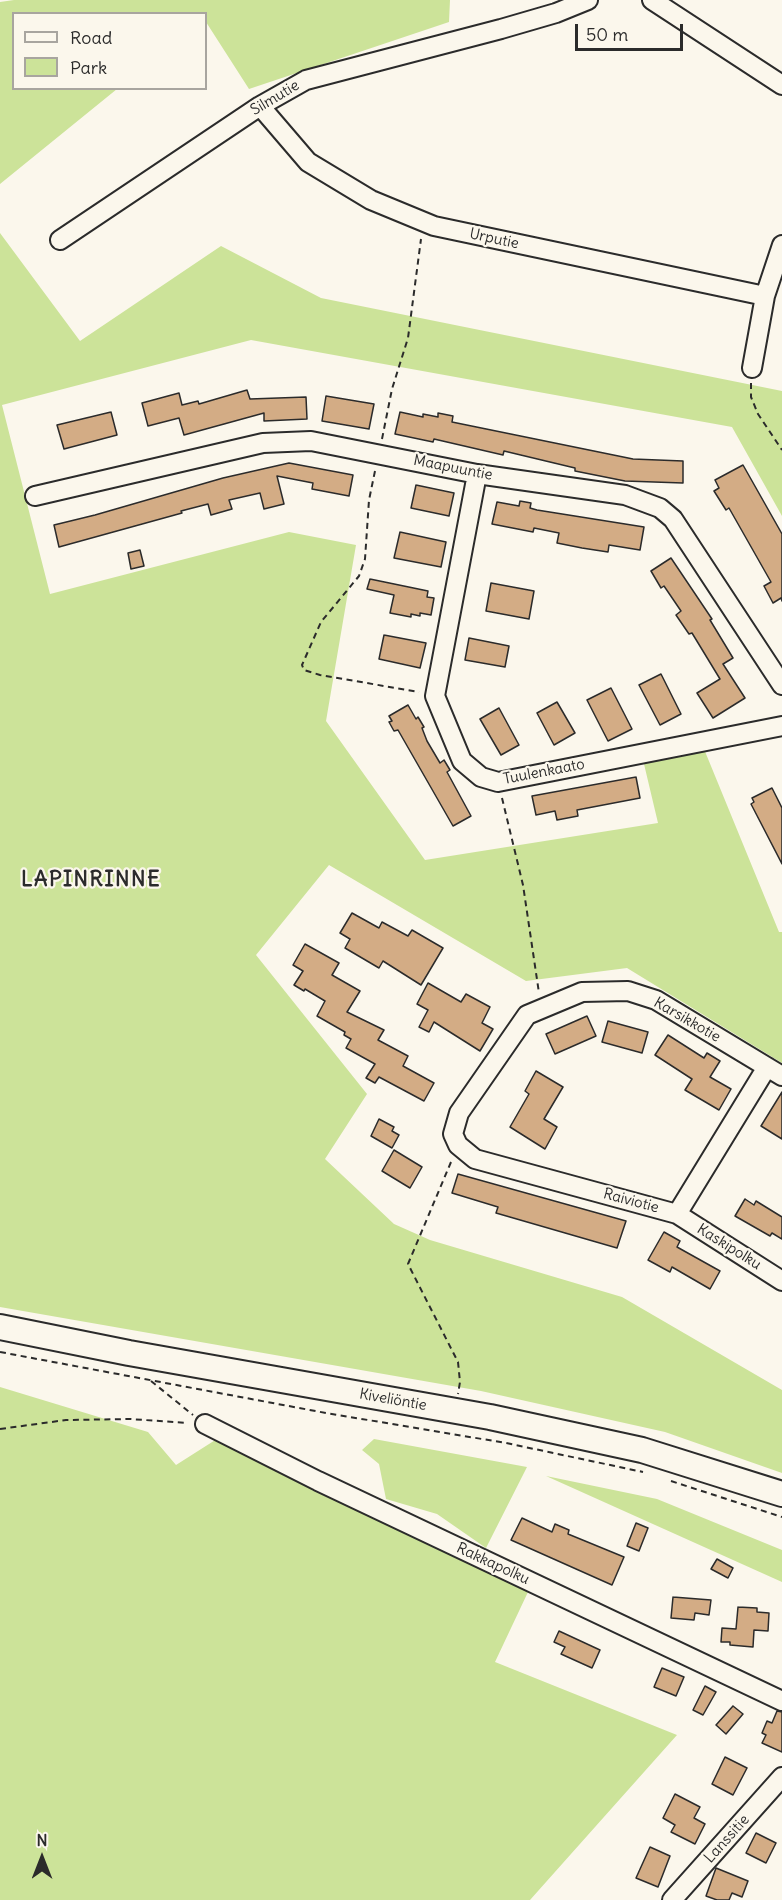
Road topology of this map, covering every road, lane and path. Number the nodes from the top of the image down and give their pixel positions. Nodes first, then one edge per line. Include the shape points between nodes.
1 (588, 0) edge
2 (652, 0) edge
3 (782, 85) edge
4 (260, 106) junction
5 (423, 221) junction
6 (60, 240) dead end
7 (782, 244) edge
8 (765, 296) junction
9 (752, 368) joint
10 (782, 450) edge
11 (379, 454) junction
12 (477, 474) junction
13 (35, 496) dead end
14 (782, 685) edge
15 (435, 696) junction
16 (782, 726) edge
17 (498, 782) junction
18 (542, 1008) junction
19 (774, 1071) edge
20 (458, 1145) junction
21 (677, 1214) junction
22 (782, 1281) edge
23 (0, 1327) edge
24 (0, 1352) edge
25 (150, 1380) junction
26 (456, 1411) junction
27 (205, 1424) junction
28 (0, 1429) edge
29 (642, 1472) dead end
30 (664, 1478) dead end
31 (782, 1494) edge
32 (782, 1517) edge
33 (782, 1701) edge
34 (782, 1777) edge
35 (672, 1900) edge

1 - 4 street, Silmutie via 501,29 306,80
2 - 3 street
4 - 5 street, Urputie via 308,162 371,200
4 - 6 street, Silmutie
5 - 8 street, Urputie
5 - 11 path via 408,338 392,388
7 - 8 street
8 - 9 street
9 - 10 path via 751,397
11 - 12 street, Maapuuntie
11 - 13 street, Maapuuntie via 312,441 263,443
11 - 15 path via 369,500 365,559 359,576 321,622 302,665 304,670 320,675
12 - 14 street, Maapuuntie via 625,495 660,507 673,519
12 - 15 street
15 - 17 street, Tuulenkaato via 462,761 481,777
16 - 17 street, Tuulenkaato
17 - 18 path via 523,885
18 - 19 street, Karsikkotie via 582,992 628,991 657,1000
18 - 20 street, Karsikkotie via 526,1015 459,1113 453,1134
19 - 21 street, Raiviotie
20 - 21 street, Raiviotie via 475,1159
20 - 26 path via 408,1264 458,1362
21 - 22 street, Kaskipolku
23 - 26 street, Kiveliöntie
24 - 25 path
25 - 27 path
25 - 29 path via 506,1443
26 - 31 street, Kiveliöntie via 642,1450
27 - 28 path via 66,1420
27 - 33 street, Rakkapolku
30 - 32 path
34 - 35 street, Lanssitie

